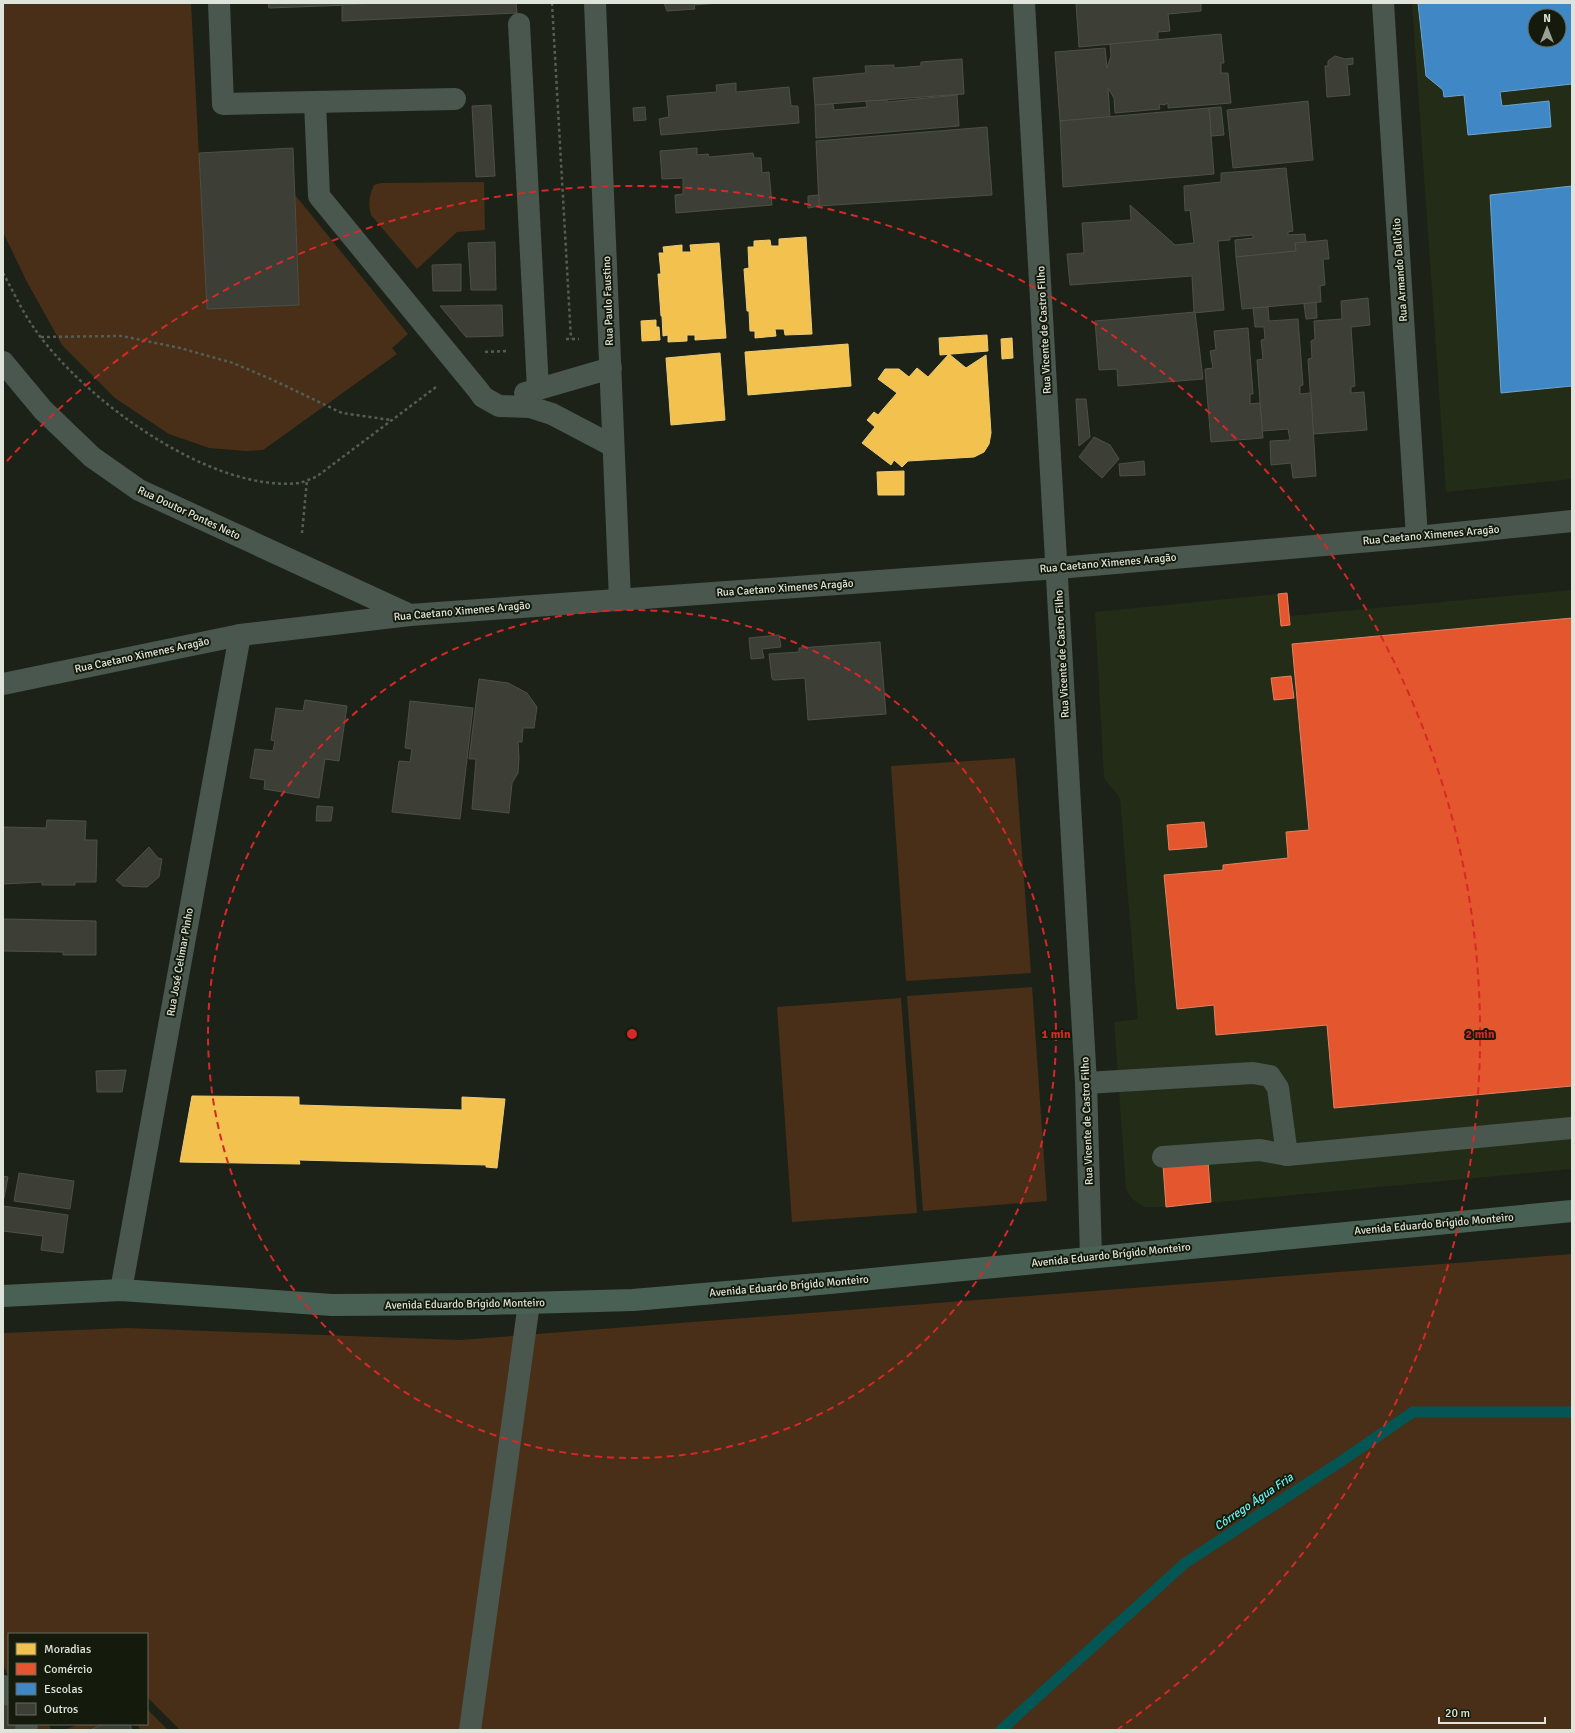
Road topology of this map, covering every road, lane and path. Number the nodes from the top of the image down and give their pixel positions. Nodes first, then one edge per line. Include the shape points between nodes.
1 (219, 3) edge
2 (552, 3) edge
3 (595, 3) edge
4 (1024, 3) edge
5 (1384, 3) edge
6 (519, 24) dead end
7 (455, 99) dead end
8 (314, 102) junction
9 (3, 272) edge
10 (42, 337) junction
11 (571, 339) dead end
12 (479, 354) dead end
13 (513, 354) dead end
14 (3, 362) edge
15 (610, 368) junction
16 (439, 384) dead end
17 (538, 389) junction
18 (478, 390) junction
19 (391, 420) junction
20 (614, 446) junction
21 (307, 480) junction
22 (1572, 521) edge
23 (1417, 537) junction
24 (298, 563) junction
25 (1058, 568) junction
26 (620, 600) junction
27 (410, 615) junction
28 (240, 635) junction
29 (3, 684) edge
30 (1086, 1083) junction
31 (1572, 1128) edge
32 (1287, 1155) junction
33 (1163, 1157) dead end
34 (1572, 1211) edge
35 (1091, 1257) junction
36 (121, 1290) junction
37 (3, 1296) edge
38 (529, 1303) junction
39 (470, 1730) edge

1 - 8 street via 223,104
2 - 11 path
3 - 15 street, Rua Paulo Faustino
4 - 25 street, Rua Vicente de Castro Filho
5 - 23 street, Rua Armando Dall'olio
6 - 17 street
7 - 8 street
8 - 18 street via 319,196
9 - 10 path via 34,328
10 - 19 path via 122,336 180,348 233,363 342,413
10 - 21 path via 63,363 95,394 142,430 208,466 241,478 273,483 300,483
12 - 13 path via 506,351
14 - 24 street, Rua Doutor Pontes Neto via 43,410 92,457 139,490
15 - 17 street
15 - 20 street, Rua Paulo Faustino
16 - 19 path
17 - 18 street via 520,394 498,394
18 - 20 street via 483,397 499,406 530,407 552,414
19 - 21 path via 316,477
20 - 26 street, Rua Paulo Faustino
21 - 24 path
22 - 23 street, Rua Caetano Ximenes Aragão
23 - 25 street, Rua Caetano Ximenes Aragão
24 - 27 street, Rua Doutor Pontes Neto
25 - 26 street, Rua Caetano Ximenes Aragão
25 - 30 street, Rua Vicente de Castro Filho
26 - 27 street, Rua Caetano Ximenes Aragão
27 - 28 street, Rua Caetano Ximenes Aragão
28 - 29 street, Rua Caetano Ximenes Aragão
28 - 36 street, Rua José Celimar Pinho
30 - 32 street via 1253,1073 1270,1076 1278,1088
30 - 35 street, Rua Vicente de Castro Filho
31 - 32 street
32 - 33 street via 1260,1150
34 - 35 main road, Avenida Eduardo Brígido Monteiro
35 - 38 main road, Avenida Eduardo Brígido Monteiro via 634,1300
36 - 37 main road, Avenida Eduardo Brígido Monteiro
36 - 38 main road, Avenida Eduardo Brígido Monteiro via 332,1305
38 - 39 street

